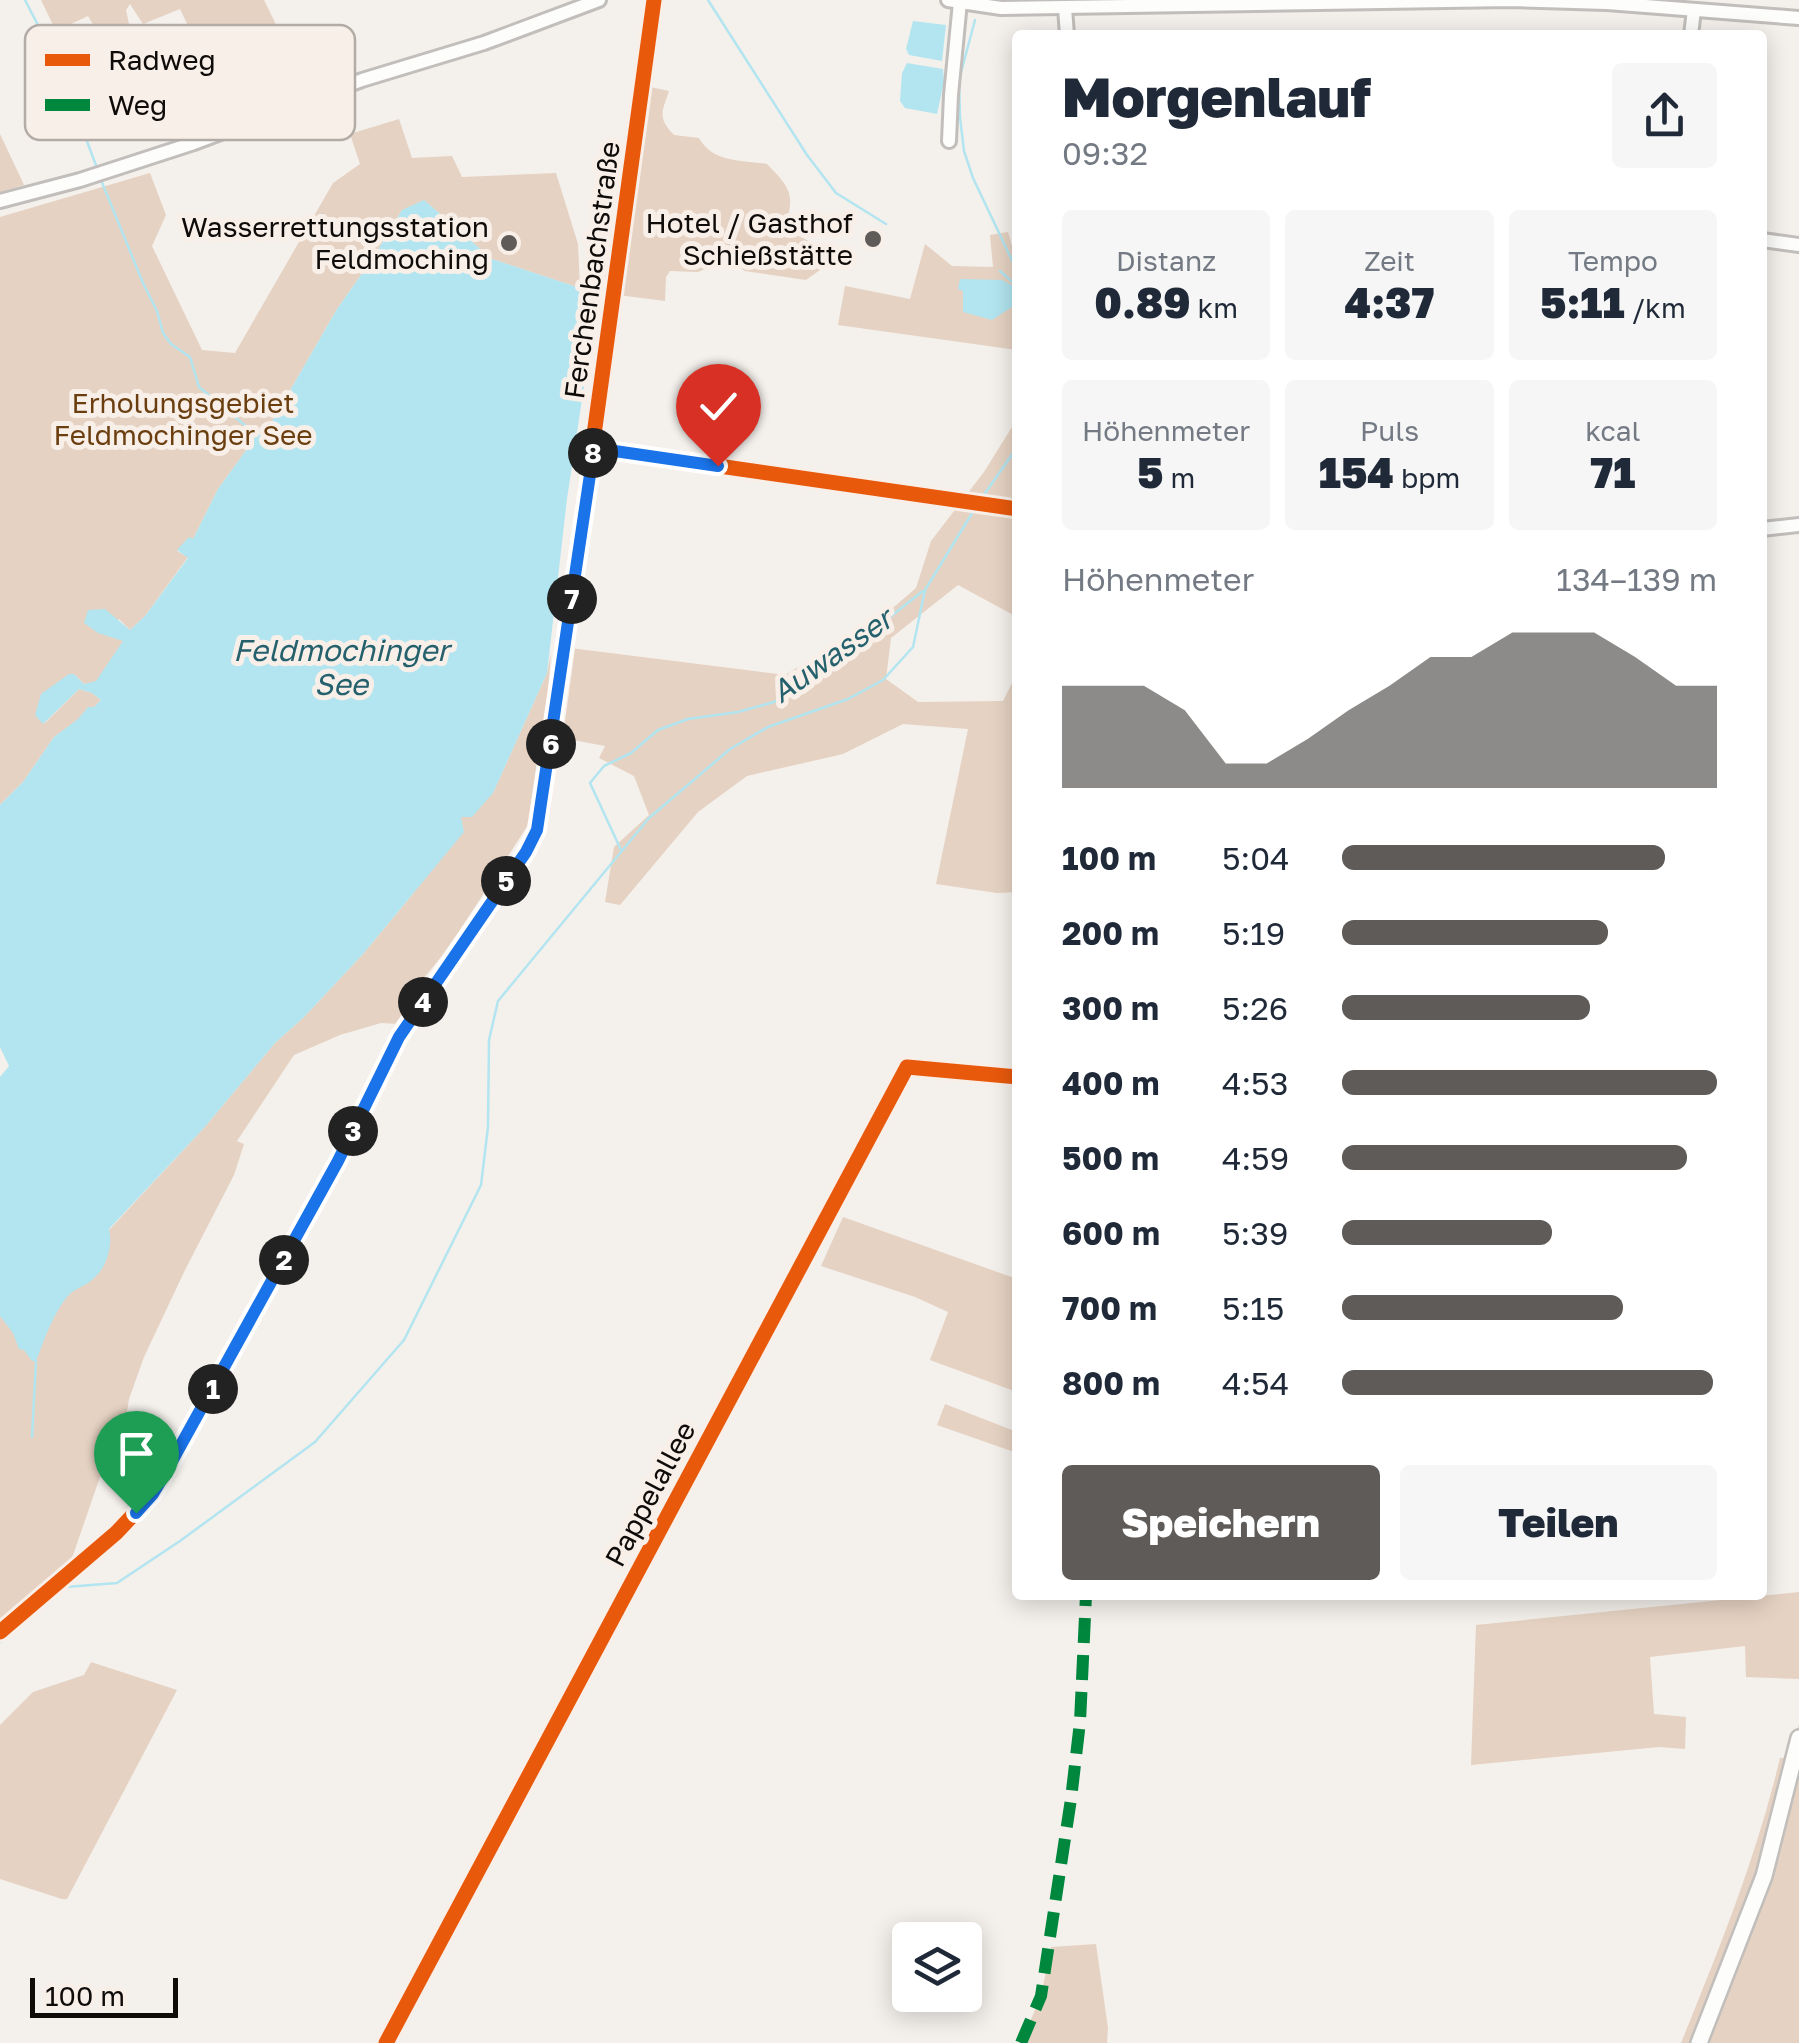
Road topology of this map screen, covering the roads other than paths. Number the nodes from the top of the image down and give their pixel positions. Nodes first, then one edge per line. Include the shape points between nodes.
1 (599, 0) edge
2 (654, 0) edge
3 (1403, 0) edge
4 (954, 1) edge
5 (1065, 8) junction
6 (1694, 10) junction
7 (1799, 18) edge
8 (1067, 30) edge
9 (1692, 30) edge
10 (355, 83) edge
11 (202, 140) edge
12 (949, 141) dead end
13 (0, 202) edge
14 (1767, 241) edge
15 (1799, 245) edge
16 (594, 448) junction
17 (1012, 508) edge
18 (1799, 524) edge
19 (1767, 528) edge
20 (1012, 1076) edge
21 (0, 1632) edge
22 (1799, 1738) edge
23 (386, 2043) edge
24 (1699, 2043) edge

1 - 10 street
2 - 16 street, Ferchenbachstraße
3 - 5 street
3 - 6 street
4 - 5 street
4 - 12 street
5 - 8 street
6 - 7 street
6 - 9 street
11 - 13 street
14 - 15 street
16 - 17 street
16 - 21 street, Ferchenbachstraße via 532,843 399,1037 153,1494
18 - 19 street
20 - 23 street, Pappelallee via 907,1067
22 - 24 main road via 1764,1876

